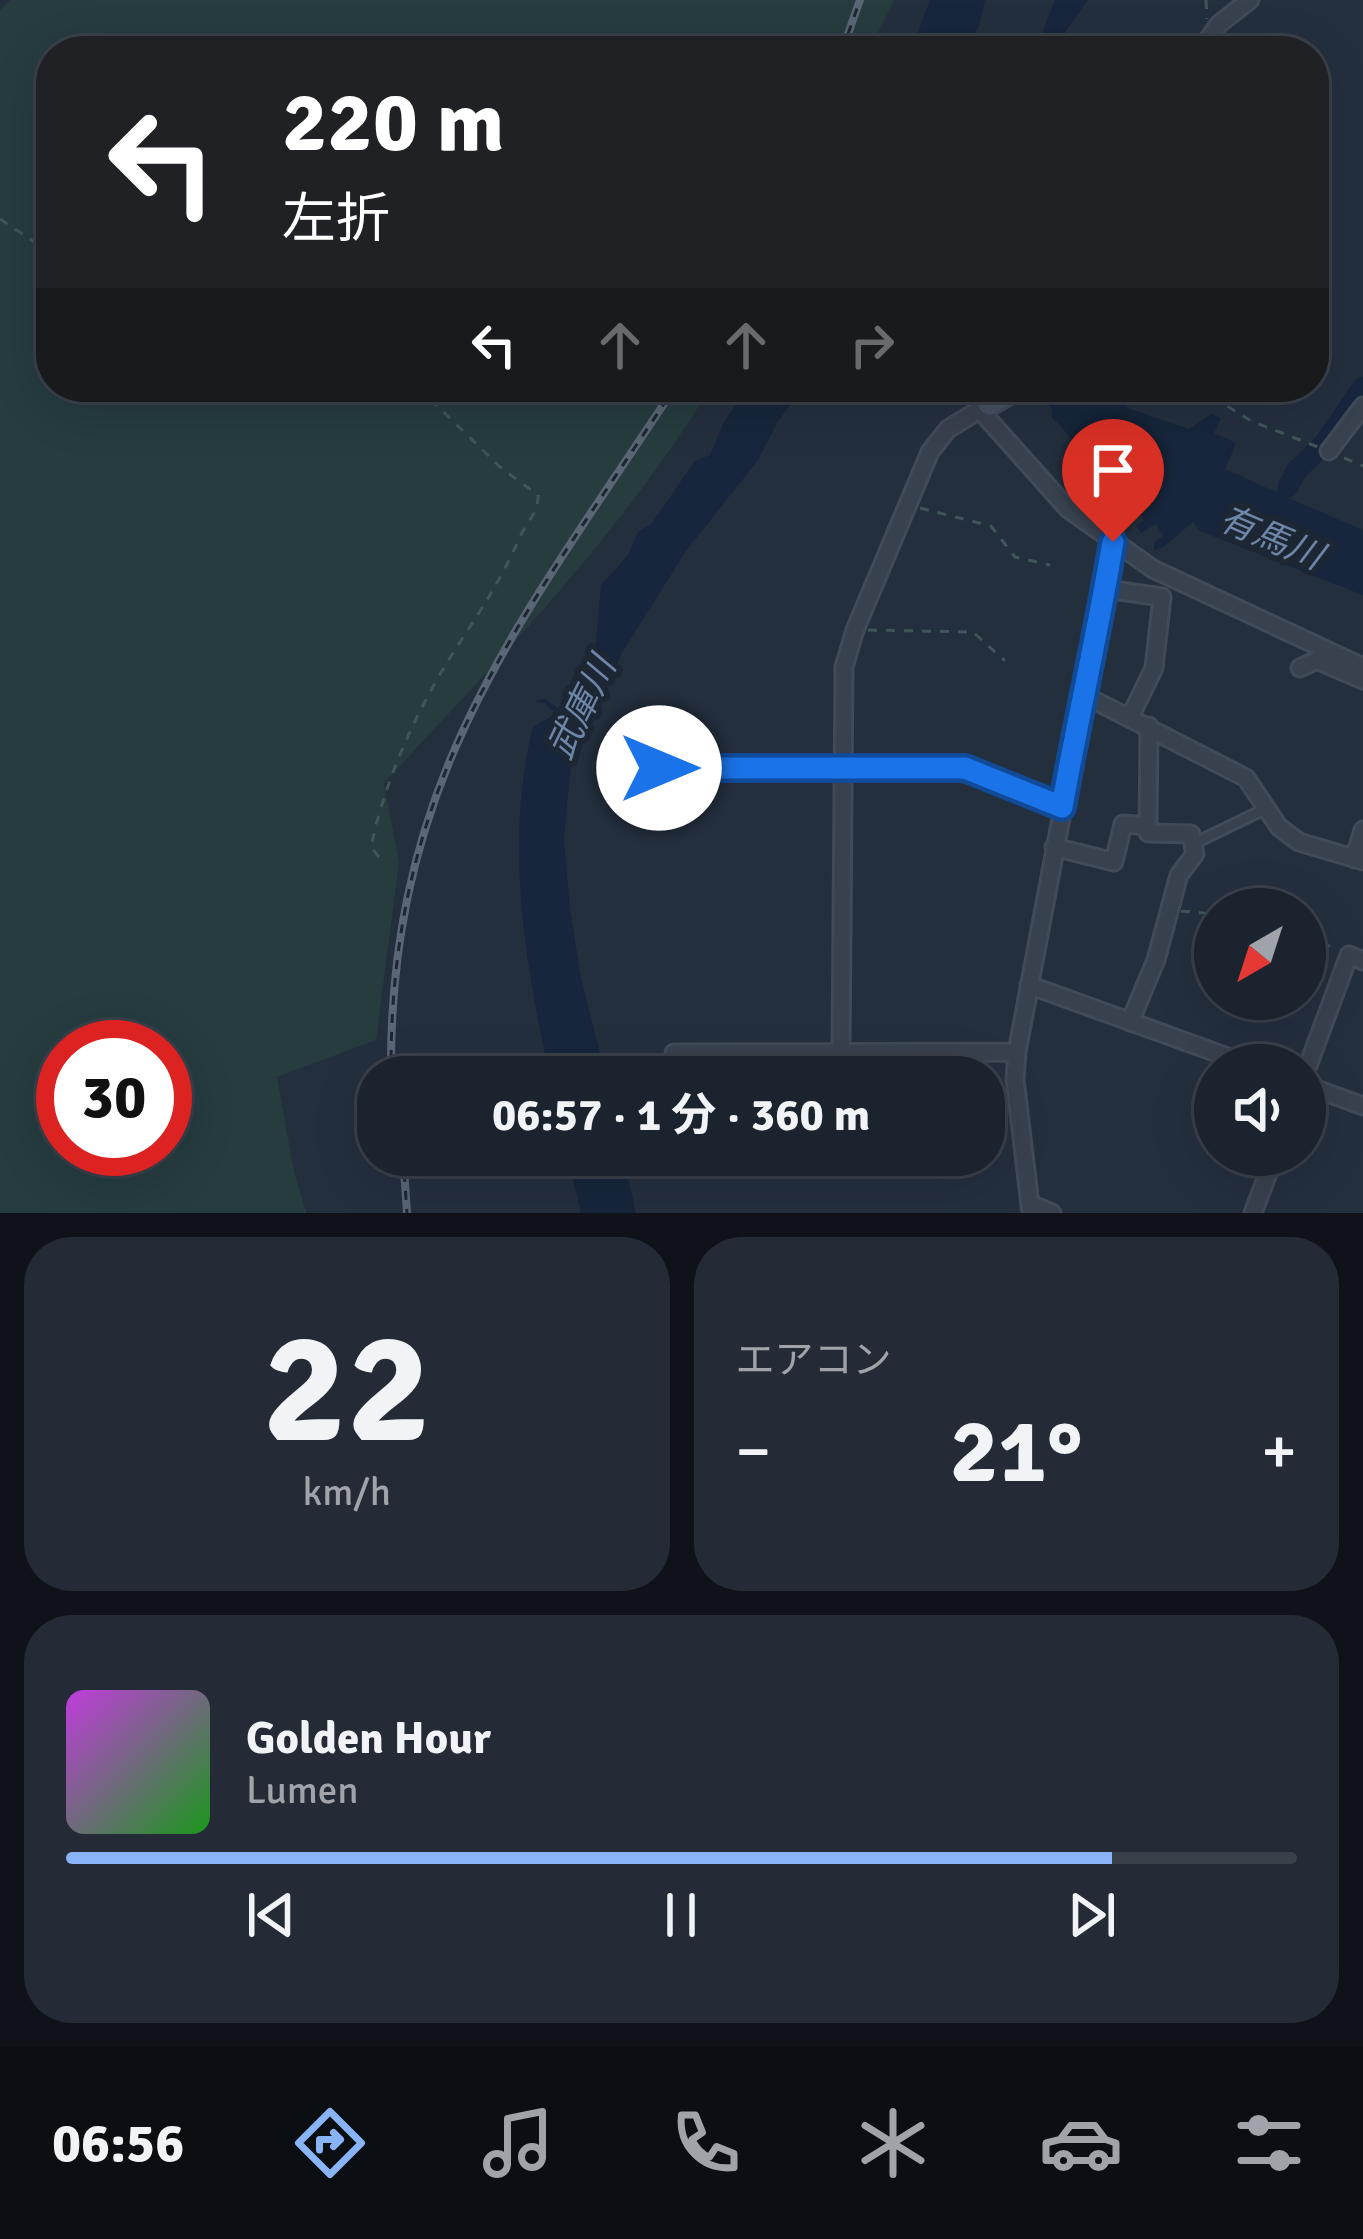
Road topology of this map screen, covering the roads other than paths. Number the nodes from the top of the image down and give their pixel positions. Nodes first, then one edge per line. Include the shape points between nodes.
1 (1250, 0) edge
2 (1206, 36) edge
3 (993, 402) edge
4 (1363, 406) edge
5 (984, 407) junction
6 (1327, 450) road end
7 (1113, 542) junction
8 (1105, 590) junction
9 (1363, 667) edge
10 (1300, 668) dead end
11 (1363, 680) edge
12 (1082, 694) junction
13 (1130, 717) junction
14 (1149, 726) junction
15 (844, 767) junction
16 (659, 768) dead end
17 (1062, 807) junction
18 (1265, 809) junction
19 (1148, 826) junction
20 (1363, 830) edge
21 (1196, 843) junction
22 (1054, 848) junction
23 (1359, 860) edge
24 (1356, 958) edge
25 (1029, 985) junction
26 (1130, 1022) junction
27 (1318, 1044) edge
28 (1194, 1045) edge
29 (1017, 1052) junction
30 (674, 1053) dead end
31 (842, 1053) junction
32 (1326, 1093) edge
33 (1363, 1106) edge
34 (1267, 1176) edge
35 (1030, 1209) edge
36 (1052, 1213) edge
37 (1253, 1213) edge

1 - 2 street
3 - 5 street
4 - 6 street
5 - 7 street via 1068,509
5 - 15 street via 948,429 930,452 855,630 844,667
7 - 8 street
7 - 9 street via 1172,581
8 - 12 street
8 - 13 street via 1162,597 1154,668
10 - 11 street via 1317,660
12 - 13 street
12 - 17 street
13 - 14 street
14 - 18 street via 1246,778
14 - 19 street
15 - 16 street
15 - 17 street via 965,768
15 - 31 street
17 - 22 street
18 - 21 lane
18 - 23 street via 1299,842
19 - 21 street via 1148,833 1191,834
19 - 22 street via 1123,824 1114,862
20 - 23 street
21 - 26 street
22 - 25 street
24 - 27 street
25 - 26 street
25 - 29 street
26 - 28 street
29 - 31 street
29 - 35 street
30 - 31 street
32 - 33 street
34 - 37 street
35 - 36 street

